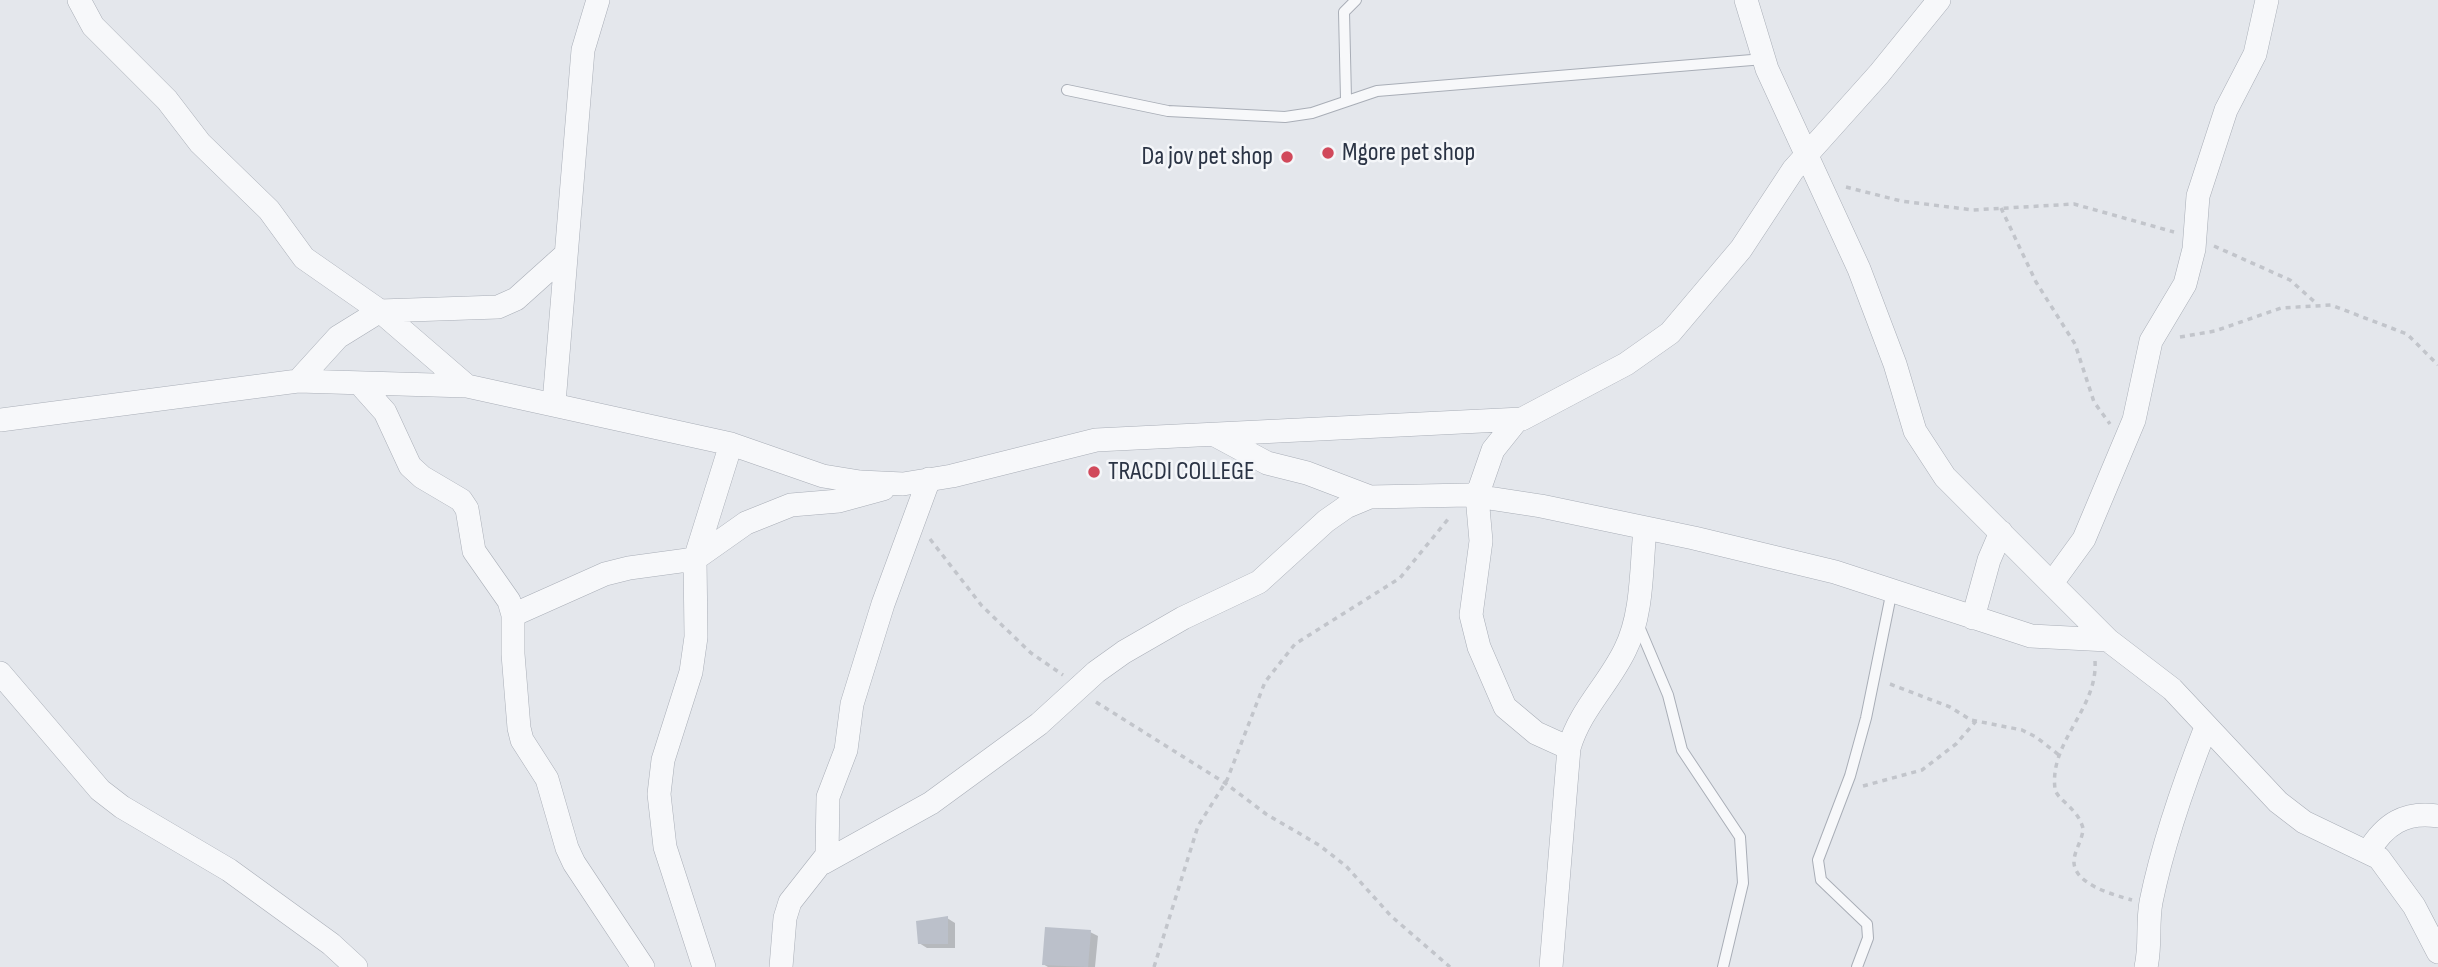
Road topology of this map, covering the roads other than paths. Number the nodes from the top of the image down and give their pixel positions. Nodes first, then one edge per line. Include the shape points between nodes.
1 (79, 0) edge
2 (597, 0) edge
3 (1356, 0) edge
4 (1746, 0) edge
5 (1939, 0) edge
6 (2267, 0) edge
7 (1764, 58) junction
8 (1067, 90) dead end
9 (1346, 99) junction
10 (1806, 156) junction
11 (565, 255) junction
12 (380, 311) junction
13 (298, 381) junction
14 (360, 384) junction
15 (467, 386) junction
16 (554, 403) junction
17 (0, 420) edge
18 (1517, 420) junction
19 (1215, 434) junction
20 (731, 444) junction
21 (929, 480) junction
22 (903, 484) junction
23 (1473, 496) junction
24 (1370, 497) junction
25 (1645, 528) junction
26 (2001, 532) junction
27 (695, 559) junction
28 (2052, 583) junction
29 (1892, 590) junction
30 (513, 615) junction
31 (1636, 618) junction
32 (1973, 618) junction
33 (2099, 640) junction
34 (0, 673) edge
35 (2206, 727) junction
36 (1569, 748) junction
37 (2438, 816) edge
38 (2368, 852) junction
39 (823, 863) junction
40 (2438, 952) edge
41 (356, 967) edge
42 (643, 967) edge
43 (704, 967) edge
44 (781, 967) edge
45 (1551, 967) edge
46 (1723, 967) edge
47 (1857, 967) edge
48 (2146, 967) edge

1 - 12 street via 93,26 167,100 200,143 269,210 304,258
2 - 11 street via 583,50
3 - 9 lane via 1343,12
4 - 7 street
5 - 10 street
6 - 28 street via 2255,54 2226,110 2198,195 2195,240 2185,284 2151,341 2140,402 2084,538
7 - 9 lane via 1408,88
7 - 10 street
8 - 9 lane via 1168,111 1244,116 1312,113
10 - 18 street via 1741,249 1670,333 1626,364
10 - 26 street via 1859,270 1920,442 1945,477
11 - 12 street via 516,299 498,307
11 - 16 street
12 - 13 street via 338,337
12 - 15 street
13 - 14 street
13 - 17 street
14 - 15 street
14 - 30 street via 385,412 410,466 461,500 467,509 474,551 509,601
15 - 16 street
16 - 20 street
18 - 19 street
18 - 23 street via 1493,450
19 - 21 street via 1096,440
19 - 24 street via 1267,463
20 - 22 street via 823,476
20 - 27 street
21 - 22 street
21 - 39 street via 852,704 846,750 828,797 829,845
22 - 27 street via 839,501 791,505 747,523
23 - 24 street
23 - 25 street
23 - 36 street via 1481,541 1471,615 1479,648 1506,707 1536,733
24 - 39 street via 1326,521 1259,582 1124,652 1015,743 931,803
25 - 29 street via 1835,572
25 - 31 street
26 - 28 street
26 - 32 street
27 - 30 street via 605,574
27 - 43 street via 691,672 663,760 659,794 665,847
28 - 33 street
29 - 32 street
29 - 47 lane via 1866,718 1818,860 1821,880 1867,924 1868,937
30 - 42 street via 516,715 522,740 547,779 574,863
31 - 36 street via 1624,652 1575,727
31 - 46 lane via 1668,695 1682,750 1740,837 1743,883
32 - 33 street via 2031,636
33 - 35 street via 2172,689
34 - 41 street via 100,790 238,876
35 - 38 street via 2278,802 2313,827
35 - 48 street via 2151,904
36 - 45 street
37 - 38 street via 2421,813 2396,821
38 - 40 street via 2393,874
39 - 44 street via 790,902

